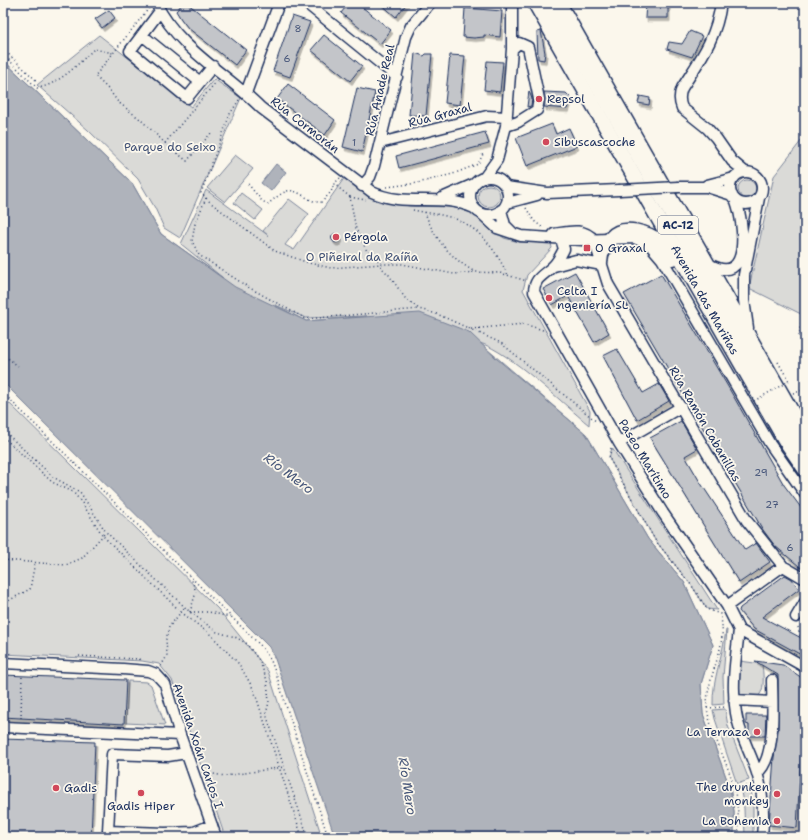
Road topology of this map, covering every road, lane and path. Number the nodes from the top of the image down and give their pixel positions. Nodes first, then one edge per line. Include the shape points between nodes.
1 (279, 3) edge
2 (306, 3) edge
3 (430, 3) edge
4 (512, 3) edge
5 (535, 3) edge
6 (550, 3) edge
7 (561, 3) edge
8 (721, 3) edge
9 (155, 7) edge
10 (142, 35) junction
11 (3, 49) edge
12 (512, 49) junction
13 (113, 53) junction
14 (3, 54) edge
15 (213, 66) junction
16 (222, 74) junction
17 (397, 77) junction
18 (38, 82) dead end
19 (200, 82) junction
20 (246, 93) junction
21 (507, 121) junction
22 (212, 132) dead end
23 (165, 143) junction
24 (380, 144) junction
25 (501, 152) junction
26 (483, 154) dead end
27 (728, 155) junction
28 (745, 172) junction
29 (346, 173) junction
30 (484, 178) junction
31 (732, 179) junction
32 (248, 184) dead end
33 (334, 184) junction
34 (474, 184) junction
35 (504, 184) junction
36 (362, 186) junction
37 (699, 186) junction
38 (547, 193) junction
39 (350, 197) junction
40 (372, 197) junction
41 (206, 198) junction
42 (734, 198) junction
43 (758, 198) junction
44 (439, 200) junction
45 (525, 205) dead end
46 (504, 206) junction
47 (410, 209) dead end
48 (478, 210) junction
49 (425, 212) junction
50 (544, 229) dead end
51 (515, 234) junction
52 (534, 237) junction
53 (611, 238) junction
54 (561, 239) junction
55 (594, 240) junction
56 (382, 264) junction
57 (709, 264) junction
58 (602, 265) junction
59 (554, 266) junction
60 (476, 272) junction
61 (508, 275) junction
62 (528, 281) dead end
63 (419, 309) junction
64 (805, 317) edge
65 (469, 329) junction
66 (551, 333) dead end
67 (805, 341) edge
68 (757, 348) junction
69 (3, 354) edge
70 (6, 356) junction
71 (737, 357) junction
72 (3, 359) edge
73 (18, 366) dead end
74 (789, 381) dead end
75 (3, 393) edge
76 (754, 401) dead end
77 (681, 407) junction
78 (602, 422) dead end
79 (3, 430) edge
80 (805, 431) edge
81 (3, 437) edge
82 (619, 443) junction
83 (805, 448) edge
84 (805, 469) edge
85 (805, 494) edge
86 (106, 532) junction
87 (103, 536) junction
88 (3, 560) edge
89 (35, 562) junction
90 (782, 566) junction
91 (191, 578) junction
92 (805, 579) edge
93 (805, 602) edge
94 (3, 606) edge
95 (726, 606) junction
96 (185, 607) junction
97 (181, 612) junction
98 (190, 612) junction
99 (231, 617) junction
100 (796, 617) joint
101 (739, 630) junction
102 (801, 638) dead end
103 (3, 643) edge
104 (8, 651) dead end
105 (3, 663) edge
106 (22, 664) junction
107 (161, 666) dead end
108 (805, 667) edge
109 (772, 680) dead end
110 (772, 702) junction
111 (735, 703) junction
112 (708, 708) junction
113 (3, 727) edge
114 (20, 728) junction
115 (180, 735) junction
116 (186, 753) junction
117 (284, 767) junction
118 (280, 768) junction
119 (757, 772) junction
120 (195, 775) junction
121 (760, 783) junction
122 (734, 788) junction
123 (212, 825) junction
124 (130, 834) edge
125 (216, 837) edge
126 (302, 837) edge
127 (308, 837) edge
128 (328, 837) edge
129 (739, 837) edge
130 (762, 837) edge

1 - 20 street
2 - 17 street
3 - 17 street, Rúa Anade Real via 411,26 406,37
4 - 12 street
5 - 71 highway, Avenida das Mariñas / AC-12
6 - 83 highway, Avenida das Mariñas / AC-12
7 - 57 street
8 - 27 street via 711,42 679,97 682,108 707,128
9 - 10 street
9 - 13 path
9 - 15 street, Rúa Cormorán via 188,47
10 - 19 street
10 - 19 street via 130,51 187,98
11 - 18 path
12 - 21 street
12 - 21 street via 519,43 528,47 539,99 537,110 518,122
13 - 14 path via 94,49 72,70 47,86 37,88
13 - 23 path via 95,76 118,102
15 - 16 street, Rúa Cormorán
15 - 19 street
16 - 20 street, Rúa Cormorán
16 - 23 path
17 - 24 street, Rúa Anade Real
20 - 29 street, Rúa Cormorán via 261,108
20 - 41 path via 230,114 201,193
21 - 24 street, Rúa Graxal via 487,116
21 - 25 street
22 - 23 path via 187,161
24 - 36 street, Rúa Anade Real via 372,172
25 - 30 street
25 - 35 street
26 - 40 path via 478,164 453,174 418,183 400,184
27 - 28 street via 736,166
27 - 31 street
28 - 31 street
28 - 43 street via 754,174 760,181 762,190
29 - 33 path
29 - 36 street, Rúa Cormorán
30 - 34 street
30 - 35 street via 493,177
31 - 37 street
31 - 42 street via 730,186
32 - 33 path via 262,201 268,204 285,192 292,191 316,203 322,202
33 - 39 path
34 - 44 street, Rúa Cormorán
34 - 48 street via 470,194
35 - 38 street
35 - 46 street via 508,195
36 - 40 street, Rúa Cormorán
37 - 38 street, bridge
37 - 42 street via 718,189
38 - 46 street
39 - 40 path
39 - 56 path via 356,229 367,252
40 - 44 street, Rúa Cormorán via 381,196 404,201
41 - 56 path via 275,251 331,268
41 - 63 path via 195,224 192,241 199,255 248,287 306,319
42 - 43 street via 746,204
42 - 57 street via 743,228 740,260 734,267 726,269
43 - 68 street via 744,288 748,326
44 - 48 street, Rúa Cormorán via 456,202
45 - 50 path via 534,221
46 - 48 street via 492,214
46 - 51 street via 505,224
47 - 49 path
48 - 51 street via 497,228
49 - 60 path via 429,227 441,244 466,267
49 - 61 path via 453,218 476,230 494,248
51 - 52 street
52 - 54 street
52 - 55 street via 580,231
53 - 55 street
53 - 58 street via 603,255
53 - 71 highway via 621,231 635,231 661,243 719,337
53 - 85 street via 634,238 650,245 658,253 770,444
54 - 55 street
54 - 59 street, Paseo Marítimo via 564,249
55 - 58 street, Rúa Ramón Cabanillas
56 - 60 path via 402,264 454,274
56 - 63 path via 381,267 405,298
57 - 68 street
58 - 59 street via 576,260
58 - 77 street, Rúa Ramón Cabanillas via 608,284
59 - 82 street, Paseo Marítimo via 537,279 534,292
60 - 61 path
61 - 62 path
63 - 65 path via 437,314
64 - 67 path via 801,322 799,336
65 - 66 path via 524,324
65 - 78 path via 501,343 594,422
68 - 80 street
69 - 70 path
70 - 72 path
70 - 73 path
71 - 84 highway, Avenida das Mariñas / AC-12 via 785,440
74 - 76 path, bridge
75 - 91 path
77 - 82 street
77 - 90 street, Rúa Ramón Cabanillas via 746,521
79 - 86 path via 53,477 80,492
81 - 87 path via 46,477 78,496
82 - 95 street, Paseo Marítimo
82 - 112 path via 611,449 609,458 655,540 707,609 720,614 723,624 722,644 712,673
86 - 87 path
86 - 96 path
87 - 89 path via 82,558 66,565
87 - 97 path
88 - 89 path
89 - 94 path via 30,589
90 - 92 street, Rúa Ramón Cabanillas
90 - 95 street
91 - 98 path via 196,592
91 - 99 path
93 - 100 street
95 - 101 street, Paseo Marítimo
96 - 97 path
96 - 98 path
97 - 107 path via 169,627 166,639 167,656
97 - 118 path via 211,634 247,676
98 - 99 path via 210,612
98 - 117 path via 217,632 235,636 246,643 260,660 267,680 269,702 266,714
99 - 128 path via 262,647 271,661
100 - 102 path
101 - 108 street
101 - 111 street via 734,683
103 - 104 path
105 - 106 street, Avenida Xoán Carlos I
106 - 114 path
106 - 115 street, Avenida Xoán Carlos I via 123,669 156,674 164,684
109 - 110 street
110 - 111 street
110 - 119 street via 772,727 767,757 761,770
111 - 112 path
111 - 119 street via 741,734
112 - 122 path
113 - 114 street
114 - 115 street
115 - 116 street, Avenida Xoán Carlos I
116 - 120 street, Avenida Xoán Carlos I
116 - 124 street via 168,756 112,754 108,831
117 - 118 path
117 - 127 path
118 - 120 path via 225,776 203,772
118 - 126 path
119 - 121 street
120 - 123 street, Avenida Xoán Carlos I
121 - 122 path
121 - 130 street via 763,801
122 - 129 path via 739,807
123 - 124 street via 194,832
123 - 125 street, Avenida Xoán Carlos I

